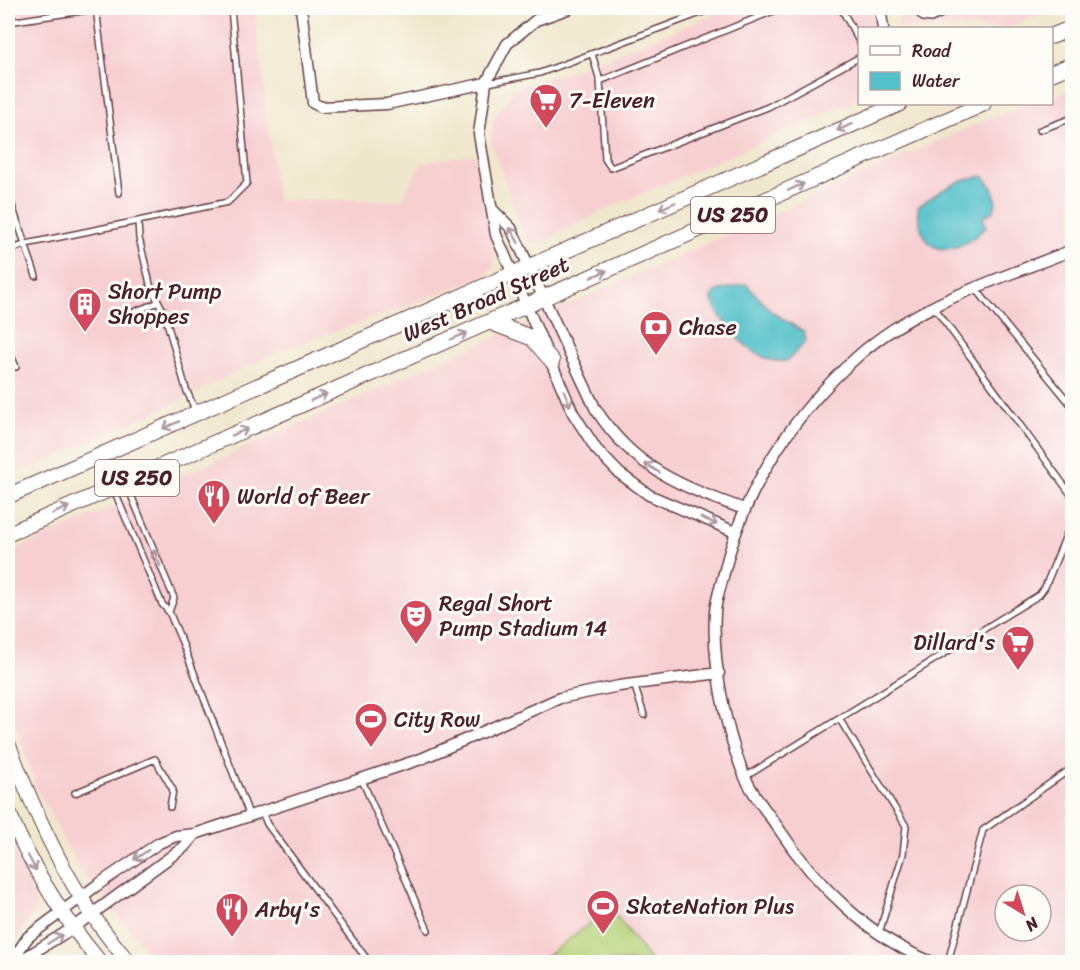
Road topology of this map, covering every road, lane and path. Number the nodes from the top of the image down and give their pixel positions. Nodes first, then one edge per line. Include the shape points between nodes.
1 (96, 8) edge
2 (231, 8) edge
3 (301, 8) edge
4 (570, 8) edge
5 (714, 8) edge
6 (782, 8) edge
7 (841, 8) edge
8 (880, 8) edge
9 (913, 8) edge
10 (955, 8) edge
11 (8, 22) edge
12 (883, 27) edge
13 (1072, 28) edge
14 (1053, 36) edge
15 (858, 39) edge
16 (592, 54) junction
17 (858, 58) edge
18 (1072, 64) edge
19 (1053, 73) edge
20 (600, 81) junction
21 (486, 83) junction
22 (897, 105) edge
23 (981, 105) edge
24 (1072, 118) edge
25 (1040, 130) dead end
26 (119, 193) dead end
27 (8, 194) edge
28 (492, 208) junction
29 (138, 221) junction
30 (26, 244) junction
31 (1072, 250) edge
32 (8, 252) edge
33 (531, 266) junction
34 (514, 273) junction
35 (36, 276) dead end
36 (976, 289) junction
37 (545, 298) junction
38 (159, 302) junction
39 (528, 305) junction
40 (934, 307) junction
41 (126, 315) dead end
42 (490, 322) junction
43 (8, 348) edge
44 (552, 361) junction
45 (16, 367) dead end
46 (1072, 406) edge
47 (196, 414) junction
48 (120, 485) junction
49 (8, 496) edge
50 (1072, 496) edge
51 (744, 509) junction
52 (1072, 521) edge
53 (735, 532) junction
54 (8, 534) edge
55 (169, 612) junction
56 (719, 674) junction
57 (634, 684) junction
58 (645, 715) dead end
59 (840, 720) junction
60 (8, 743) edge
61 (1072, 768) edge
62 (745, 777) junction
63 (361, 778) junction
64 (75, 793) dead end
65 (170, 807) dead end
66 (8, 810) edge
67 (261, 811) junction
68 (249, 814) junction
69 (195, 834) junction
70 (79, 898) junction
71 (61, 911) junction
72 (90, 915) junction
73 (73, 928) junction
74 (428, 930) dead end
75 (879, 933) junction
76 (11, 963) edge
77 (18, 963) edge
78 (100, 963) edge
79 (129, 963) edge
80 (369, 963) edge
81 (932, 963) edge
82 (948, 963) edge

1 - 11 lane
1 - 26 lane
2 - 29 lane via 248,183 228,202
3 - 21 street via 313,103 321,107 387,104
4 - 21 street via 536,20 531,34 512,39
5 - 16 lane
6 - 20 lane
7 - 15 lane
8 - 12 street
9 - 10 lane via 923,18 931,19
13 - 14 main road
16 - 20 lane
16 - 21 lane via 540,74
17 - 20 lane via 768,107 611,168 605,159
18 - 19 main road
21 - 28 street via 479,134
22 -> 33 main road, West Broad Street / US 250
37 -> 23 main road, West Broad Street / US 250
24 - 25 lane
27 - 30 lane
33 -> 28 street via 511,228
28 - 34 street via 496,235
29 - 30 lane
29 - 38 lane via 151,288
30 - 32 lane
30 - 35 lane
31 - 36 street
33 - 34 main road, West Broad Street / US 250
33 - 37 street
34 - 39 street
34 - 47 main road, West Broad Street / US 250
36 - 40 street
36 - 46 lane
37 - 39 main road, West Broad Street / US 250
51 -> 37 street via 673,482 619,441 595,408
38 - 41 lane
38 - 47 lane
39 - 42 main road, West Broad Street / US 250
39 - 44 street
40 - 50 lane
40 - 51 street via 894,328 834,379 777,448
42 - 44 main road via 532,339
48 -> 42 main road, West Broad Street / US 250
43 - 45 lane
44 -> 53 street via 573,413 607,461 649,495
47 -> 49 main road, West Broad Street / US 250
54 -> 48 main road, West Broad Street / US 250
48 - 55 lane via 162,603
55 -> 48 lane via 174,598
51 - 53 street
52 - 59 lane via 1039,595
53 - 56 street via 716,611
55 - 68 lane
56 - 57 street
56 - 62 street via 727,722
57 - 58 lane
57 - 63 street via 560,698 421,759
59 - 62 lane
59 - 75 lane via 906,826 903,854
60 - 70 main road via 31,802
61 - 82 lane via 982,830
62 - 75 street via 812,873
63 - 67 street
63 - 74 lane
64 - 65 lane via 155,759 173,790
66 -> 71 main road via 29,858
67 - 68 street
67 - 80 lane
68 - 69 street
69 -> 70 street via 159,843
69 - 72 street via 184,847
70 - 71 street
70 - 72 main road
71 - 73 main road
71 - 76 street via 28,937
72 - 73 street
72 - 79 main road
77 -> 73 street
73 - 78 main road
75 - 81 street

